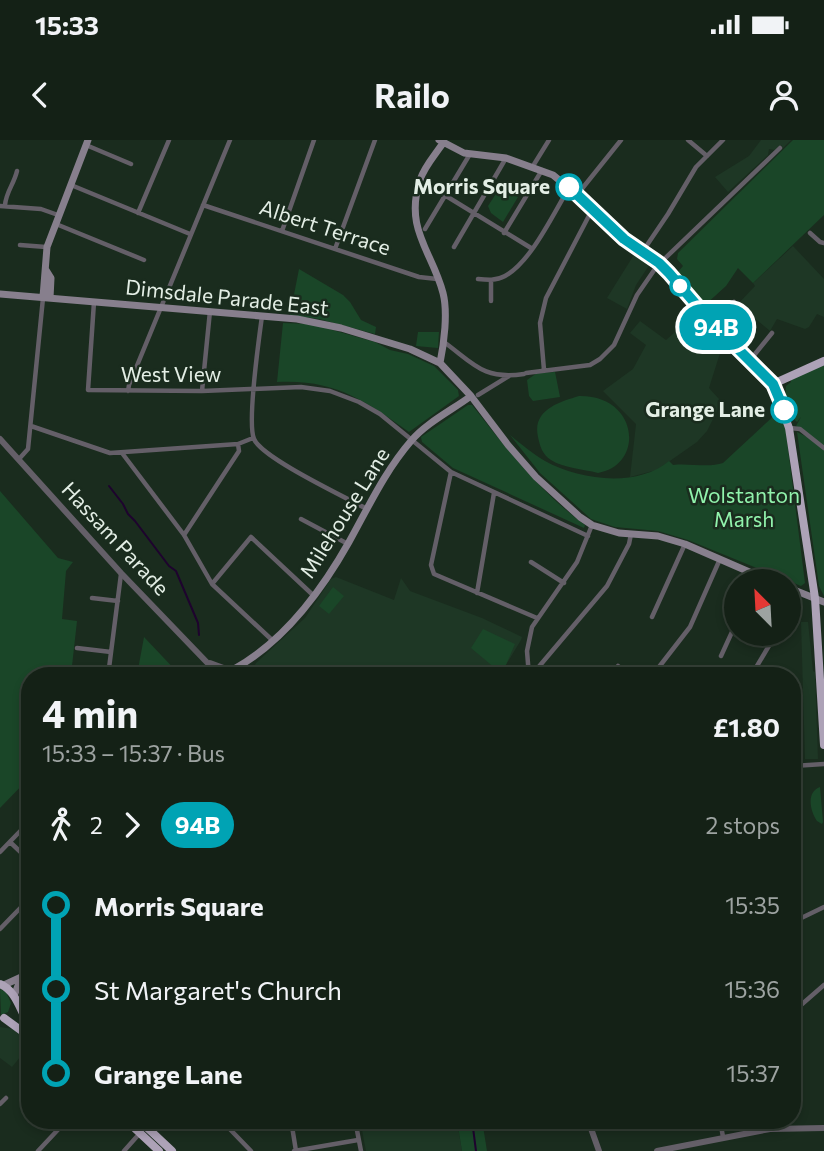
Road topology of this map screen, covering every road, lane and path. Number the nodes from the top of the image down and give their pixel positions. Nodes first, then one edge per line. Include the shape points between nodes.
1 (169, 140) edge
2 (230, 140) edge
3 (314, 140) edge
4 (375, 140) edge
5 (549, 140) edge
6 (621, 140) edge
7 (688, 140) edge
8 (723, 140) edge
9 (86, 142) edge
10 (445, 142) edge
11 (780, 148) dead end
12 (768, 150) dead end
13 (470, 155) junction
14 (772, 155) junction
15 (707, 156) junction
16 (506, 158) junction
17 (131, 163) dead end
18 (533, 166) junction
19 (542, 169) junction
20 (17, 171) dead end
21 (419, 180) junction
22 (71, 185) junction
23 (569, 187) junction
24 (578, 195) junction
25 (445, 196) junction
26 (203, 205) junction
27 (2, 206) edge
28 (593, 208) junction
29 (138, 212) junction
30 (474, 214) junction
31 (58, 220) junction
32 (425, 229) dead end
33 (282, 231) junction
34 (504, 233) junction
35 (810, 233) dead end
36 (190, 234) junction
37 (824, 243) edge
38 (20, 245) dead end
39 (47, 247) junction
40 (454, 247) dead end
41 (531, 248) junction
42 (335, 249) junction
43 (642, 251) junction
44 (144, 260) dead end
45 (659, 263) junction
46 (436, 279) junction
47 (478, 279) dead end
48 (491, 281) junction
49 (0, 294) edge
50 (46, 298) junction
51 (491, 301) dead end
52 (94, 302) junction
53 (734, 302) dead end
54 (161, 307) junction
55 (210, 311) junction
56 (262, 316) junction
57 (712, 323) junction
58 (772, 333) dead end
59 (444, 342) junction
60 (751, 359) junction
61 (824, 360) edge
62 (440, 363) junction
63 (544, 370) junction
64 (509, 376) junction
65 (773, 384) junction
66 (254, 390) junction
67 (128, 391) junction
68 (202, 391) junction
69 (474, 396) junction
70 (31, 426) junction
71 (789, 428) junction
72 (253, 438) junction
73 (0, 439) edge
74 (411, 440) junction
75 (238, 444) junction
76 (824, 448) edge
77 (122, 453) junction
78 (19, 459) junction
79 (452, 472) junction
80 (494, 493) junction
81 (367, 509) junction
82 (301, 519) dead end
83 (592, 525) junction
84 (631, 534) junction
85 (184, 535) junction
86 (588, 536) junction
87 (348, 544) junction
88 (685, 544) junction
89 (720, 559) junction
90 (531, 562) dead end
91 (739, 569) edge
92 (121, 573) junction
93 (564, 583) junction
94 (212, 584) junction
95 (477, 593) junction
96 (802, 593) edge
97 (314, 596) junction
98 (92, 598) dead end
99 (815, 598) junction
100 (118, 601) junction
101 (824, 602) edge
102 (652, 617) dead end
103 (537, 618) junction
104 (272, 640) junction
105 (726, 646) edge
106 (769, 646) edge
107 (77, 648) dead end
108 (111, 652) junction
109 (254, 655) junction
110 (721, 656) dead end
111 (822, 656) edge
112 (108, 667) edge
113 (218, 667) edge
114 (234, 667) edge
115 (247, 667) edge
116 (530, 667) edge
117 (538, 667) edge
118 (660, 667) edge
119 (757, 667) edge
120 (824, 744) edge
121 (824, 764) edge
122 (801, 765) edge
123 (21, 830) edge
124 (10, 842) junction
125 (0, 852) edge
126 (21, 852) edge
127 (21, 906) edge
128 (824, 907) edge
129 (801, 918) edge
130 (1, 925) edge
131 (21, 978) joint
132 (2, 984) edge
133 (824, 985) edge
134 (15, 998) junction
135 (801, 1005) edge
136 (21, 1009) edge
137 (2, 1018) edge
138 (21, 1031) edge
139 (6, 1098) dead end
140 (0, 1104) edge
141 (801, 1128) edge
142 (824, 1128) edge
143 (59, 1129) edge
144 (136, 1129) edge
145 (149, 1129) edge
146 (230, 1129) edge
147 (292, 1129) edge
148 (356, 1129) edge
149 (591, 1129) edge
150 (722, 1129) edge
151 (772, 1129) edge
152 (140, 1132) junction
153 (723, 1137) junction
154 (358, 1140) junction
155 (38, 1151) edge
156 (124, 1151) edge
157 (159, 1151) edge
158 (172, 1151) edge
159 (251, 1151) edge
160 (295, 1151) edge
161 (361, 1151) edge
162 (599, 1151) edge
163 (657, 1151) edge

1 - 29 street
2 - 26 street
3 - 33 street
4 - 42 street
5 - 18 street
6 - 24 street
7 - 15 street
8 - 15 street
9 - 17 street
9 - 22 main road
10 - 13 main road
10 - 21 main road
11 - 14 street
12 - 14 street
13 - 16 main road
13 - 25 street
14 - 45 street
15 - 43 street via 685,181
16 - 18 main road
16 - 30 street
18 - 19 main road
19 - 23 main road
19 - 34 street
20 - 27 street
21 - 25 street
21 - 46 main road via 415,217
22 - 29 street
22 - 31 main road
23 - 24 main road
23 - 41 street
24 - 28 main road
25 - 30 street
25 - 32 street
26 - 33 street, Albert Terrace
26 - 36 street
27 - 31 street via 41,209
28 - 43 main road
28 - 63 street via 546,298 540,323
29 - 36 street
30 - 34 street
30 - 40 street
31 - 39 main road
31 - 44 street
33 - 42 street, Albert Terrace
34 - 41 street
35 - 37 street
36 - 54 street
38 - 39 street
39 - 50 main road
41 - 48 street via 523,262
42 - 46 street, Albert Terrace
43 - 45 main road
45 - 57 main road
45 - 63 street via 637,295 614,345 600,359 590,365
46 - 59 main road via 443,294
47 - 48 street
48 - 51 street
49 - 50 main road, Dimsdale Parade East
50 - 52 main road, Dimsdale Parade East
50 - 70 street
52 - 54 main road, Dimsdale Parade East
52 - 67 street, West View via 88,390
53 - 57 street
54 - 55 main road, Dimsdale Parade East
54 - 67 street
55 - 56 main road, Dimsdale Parade East
55 - 68 street
56 - 62 main road, Dimsdale Parade East via 341,328
56 - 66 street
57 - 60 main road
58 - 60 street
59 - 62 main road
59 - 64 street via 484,372
60 - 65 main road
61 - 65 highway
62 - 69 main road, Dimsdale Parade East
63 - 64 street
64 - 69 street
65 - 71 highway
66 - 68 street, West View
66 - 72 street
66 - 74 street, West View via 301,387 330,391 380,414
67 - 68 street, West View
69 - 74 main road, Milehouse Lane
69 - 83 main road, Dimsdale Parade East via 536,477
70 - 77 street
70 - 78 street via 29,449
71 - 76 street via 800,429
71 - 99 highway
72 - 75 street
72 - 81 street via 261,449
73 - 78 street, Hassam Parade
74 - 79 street, West View
74 - 81 main road, Milehouse Lane
75 - 77 street
75 - 85 street via 239,451
77 - 85 street
78 - 92 street, Hassam Parade
79 - 80 street, West View
79 - 95 street via 430,565 434,574
80 - 86 street, West View
80 - 95 street
81 - 87 main road, Milehouse Lane
82 - 87 street
83 - 84 main road
83 - 86 street
84 - 88 main road
84 - 117 street via 607,586
85 - 94 street
86 - 93 street
87 - 97 main road, Milehouse Lane
88 - 89 main road
88 - 102 street
89 - 91 main road
89 - 118 street via 690,627
90 - 93 street
92 - 100 street
92 - 113 street, Hassam Parade
93 - 103 street
94 - 97 street via 251,537
94 - 104 street
95 - 103 street
96 - 99 main road
97 - 104 main road, Milehouse Lane
98 - 100 street
99 - 101 main road
99 - 111 highway
100 - 108 street
103 - 116 street via 529,636
104 - 109 main road, Milehouse Lane
105 - 110 street
106 - 119 street
107 - 108 street
108 - 112 street
109 - 114 main road, Milehouse Lane
109 - 115 main road, Milehouse Lane
111 - 120 highway
121 - 122 street
123 - 124 street
124 - 125 street
124 - 126 street
127 - 130 street
128 - 129 street
131 - 132 main road
131 - 134 main road
132 - 134 highway
133 - 135 street
134 - 136 highway
134 - 137 highway via 14,1010
137 - 138 highway
139 - 140 street
141 - 142 street
143 - 155 street
144 - 152 highway
145 - 158 highway
146 - 159 street
147 - 160 street
148 - 154 street
149 - 162 street
150 - 153 street
151 - 153 street
152 - 156 street
152 - 157 highway
153 - 163 street
154 - 160 street
154 - 161 street

